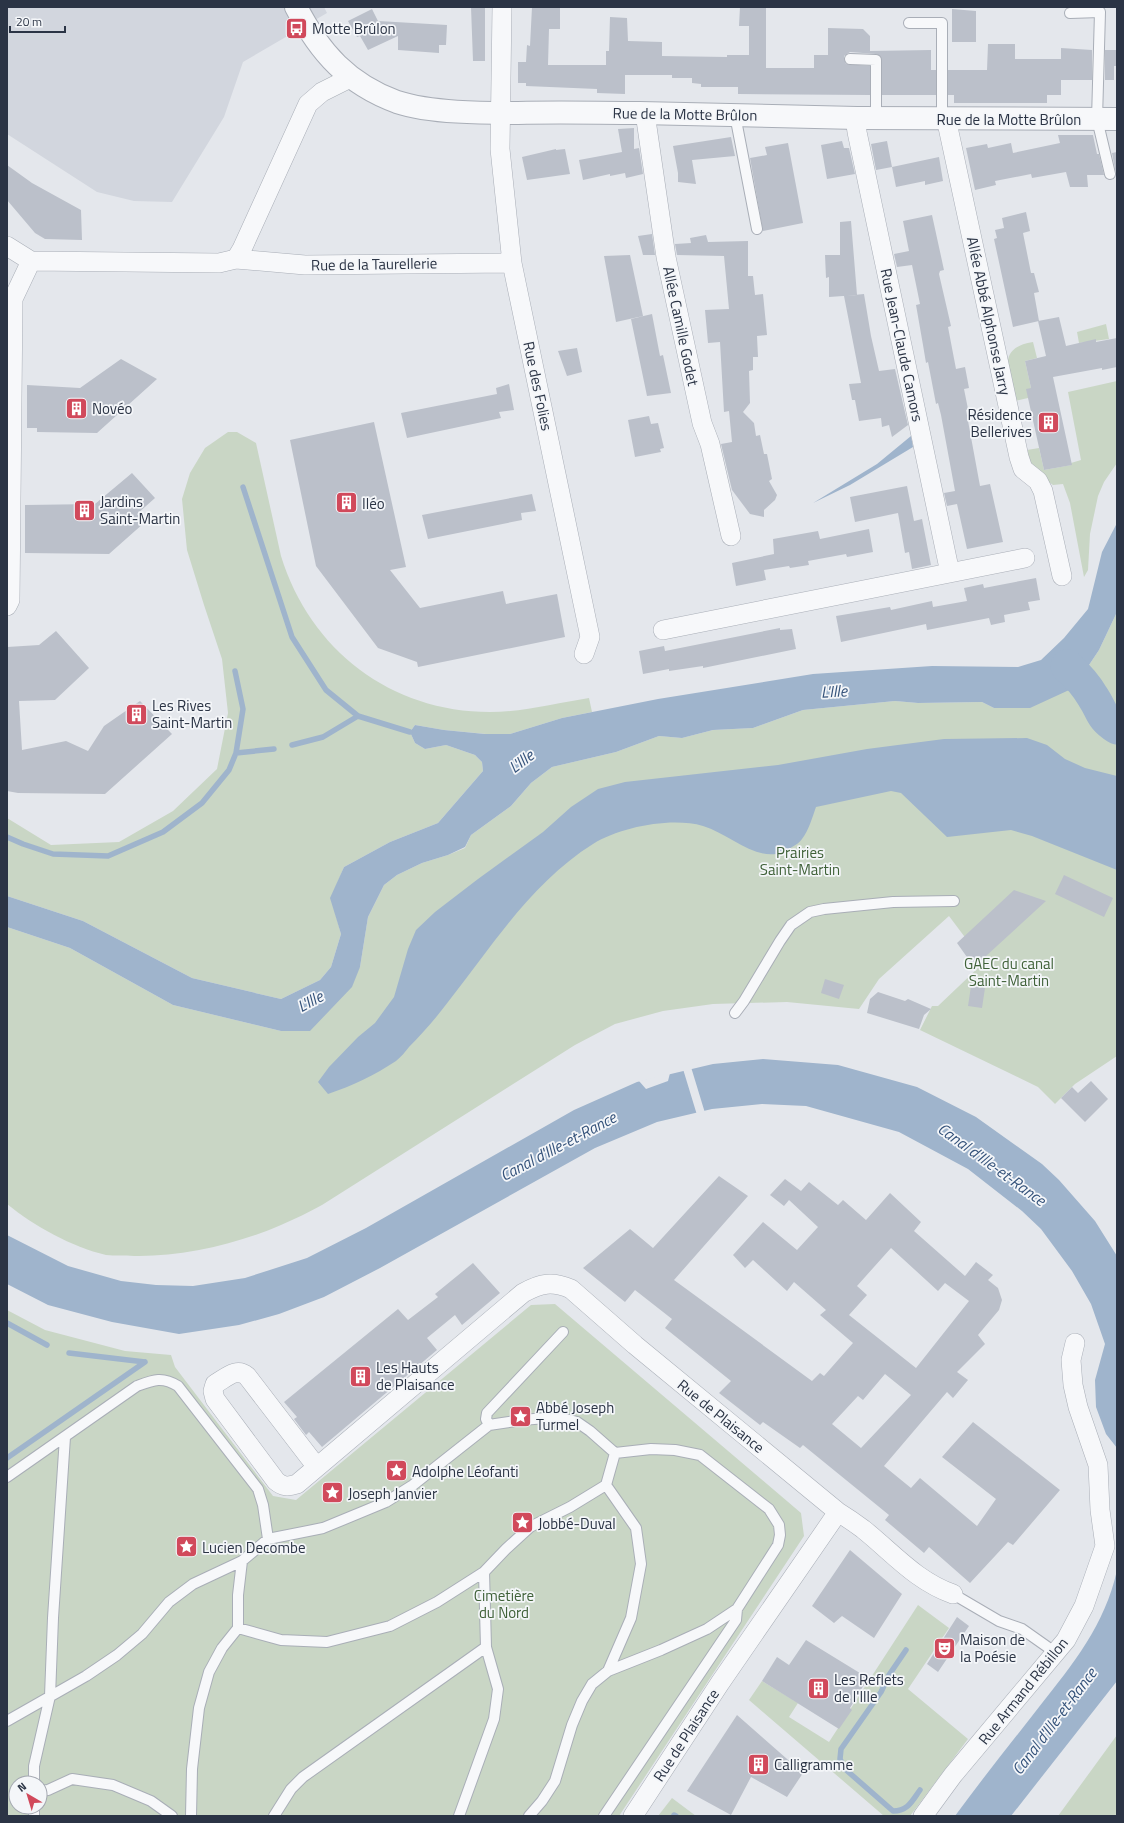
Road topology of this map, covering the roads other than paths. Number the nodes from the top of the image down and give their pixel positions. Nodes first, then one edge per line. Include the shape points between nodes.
1 (296, 7) edge
2 (502, 7) edge
3 (1070, 13) dead end
4 (909, 23) dead end
5 (850, 59) dead end
6 (350, 78) junction
7 (645, 113) junction
8 (499, 114) junction
9 (736, 115) junction
10 (866, 118) junction
11 (944, 118) junction
12 (1107, 119) edge
13 (1110, 174) dead end
14 (756, 229) dead end
15 (7, 246) edge
16 (236, 259) junction
17 (31, 261) junction
18 (512, 263) junction
19 (731, 536) dead end
20 (1025, 558) dead end
21 (950, 573) junction
22 (1062, 576) dead end
23 (7, 606) edge
24 (663, 630) dead end
25 (584, 654) dead end
26 (954, 901) dead end
27 (735, 1013) dead end
28 (563, 1332) dead end
29 (1075, 1343) dead end
30 (489, 1425) junction
31 (65, 1437) junction
32 (615, 1453) junction
33 (316, 1466) junction
34 (7, 1477) edge
35 (606, 1485) junction
36 (838, 1512) junction
37 (268, 1539) junction
38 (242, 1561) junction
39 (484, 1572) junction
40 (953, 1594) joint
41 (737, 1609) junction
42 (238, 1628) junction
43 (486, 1647) junction
44 (1056, 1653) junction
45 (608, 1671) junction
46 (50, 1696) junction
47 (7, 1721) edge
48 (34, 1775) edge
49 (48, 1790) edge
50 (159, 1812) edge
51 (172, 1816) edge
52 (191, 1816) edge
53 (274, 1816) edge
54 (459, 1816) edge
55 (529, 1816) edge
56 (604, 1816) edge
57 (633, 1816) edge
58 (923, 1816) edge

1 - 6 street, Rue de la Motte Brûlon via 309,32 330,59
2 - 8 street, Rue des Folies
3 - 12 lane via 1100,12
4 - 11 lane via 942,23
5 - 10 lane via 876,60
6 - 8 street, Rue de la Motte Brûlon via 374,92 399,102 439,109
6 - 16 street via 322,92 308,104
7 - 8 street, Rue de la Motte Brûlon
7 - 9 street, Rue de la Motte Brûlon
7 - 19 street, Allée Camille Godet via 666,257 702,423 710,444
8 - 18 street, Rue des Folies via 502,176
9 - 10 street, Rue de la Motte Brûlon
9 - 14 lane
10 - 11 street, Rue de la Motte Brûlon
10 - 21 street, Rue Jean-Claude Camors via 856,132
11 - 12 street, Rue de la Motte Brûlon
11 - 22 street, Allée Abbé Alphonse Jarry via 1019,457 1023,469 1038,481 1043,490
12 - 13 lane
15 - 17 street
16 - 17 street, Rue de la Taurellerie via 219,263
16 - 18 street, Rue de la Taurellerie via 305,266
17 - 23 street via 13,299 10,600
18 - 25 street, Rue des Folies via 590,637
20 - 21 street
21 - 24 street
26 - 27 lane via 893,902 810,912 791,925
28 - 30 lane via 486,1413
29 - 44 street, Rue Armand Rébillon via 1071,1360 1072,1385 1098,1465 1105,1546 1084,1606
30 - 32 lane via 562,1418 577,1422 590,1430
30 - 37 lane via 413,1485 386,1502 323,1528
31 - 34 lane
31 - 37 lane via 137,1386 162,1379 170,1381 178,1386 258,1489
31 - 46 lane via 52,1618
32 - 35 lane
32 - 41 lane via 651,1449 700,1455 769,1509 779,1526 778,1545
33 - 33 street, Rue de Plaisance via 297,1484 281,1486 215,1399 215,1384 236,1371 247,1376
33 - 36 street, Rue de Plaisance via 523,1293 535,1287 558,1284 571,1289
35 - 39 lane via 530,1527
35 - 45 lane via 636,1528 641,1564 631,1618
36 - 40 street via 862,1528 922,1579 938,1589
36 - 57 street, Rue de Plaisance via 720,1683
37 - 38 lane
38 - 42 lane
38 - 46 lane via 193,1584 169,1602 142,1634 117,1655
39 - 42 lane via 437,1602 390,1626 327,1642 281,1640
39 - 43 lane
40 - 44 lane via 999,1621 1022,1628
41 - 45 lane via 707,1629
41 - 56 lane via 736,1620
42 - 52 lane via 222,1648 209,1672 199,1708 192,1769
43 - 53 lane via 303,1777 291,1789
43 - 54 lane via 498,1689 497,1704
44 - 58 street, Rue Armand Rébillon via 953,1775
45 - 55 lane via 592,1684 582,1701 555,1781
46 - 47 lane
46 - 48 lane
49 - 50 lane via 72,1779 113,1785 134,1792
50 - 51 lane

